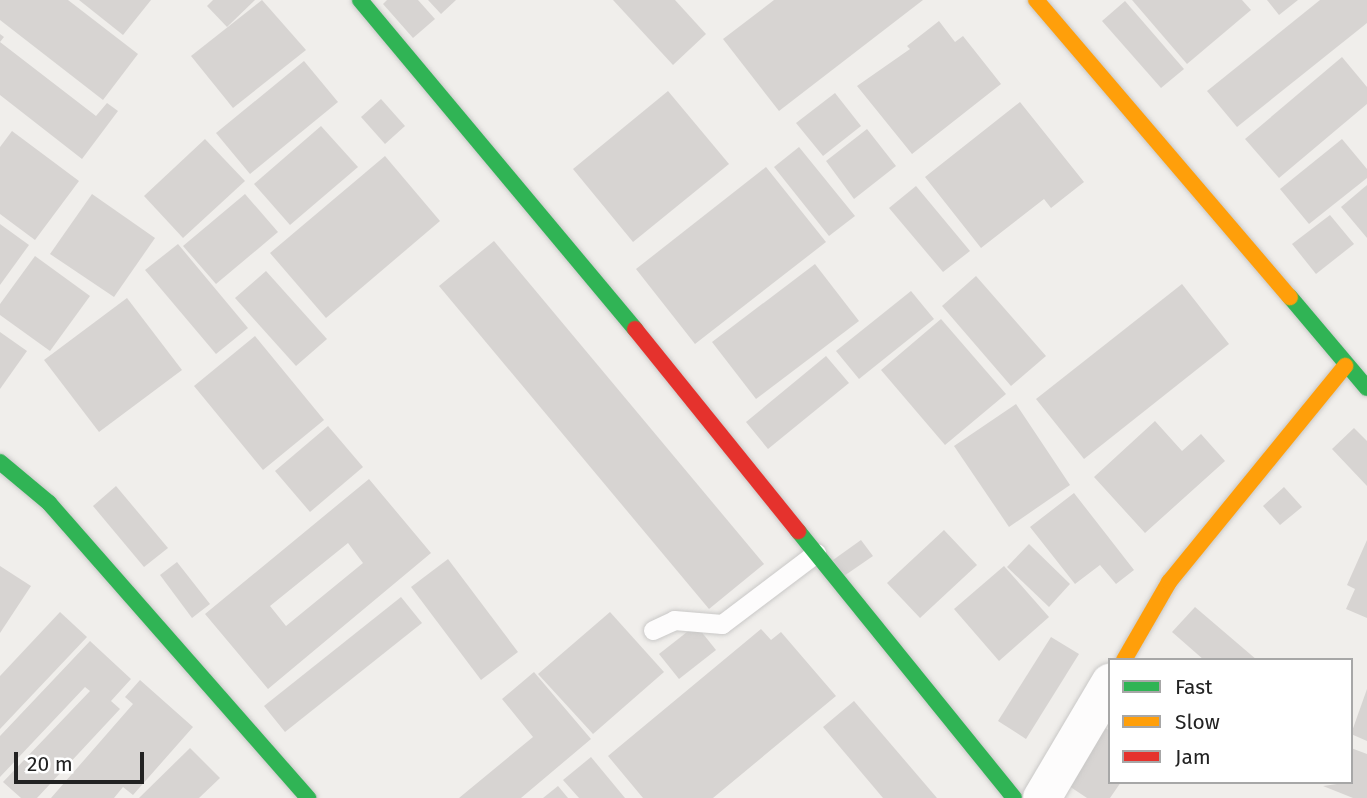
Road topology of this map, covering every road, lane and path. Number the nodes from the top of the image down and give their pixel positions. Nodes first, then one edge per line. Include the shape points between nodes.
1 (360, 0) edge
2 (1037, 0) edge
3 (1345, 366) junction
4 (1367, 388) edge
5 (0, 463) edge
6 (816, 553) junction
7 (653, 630) dead end
8 (1125, 658) edge
9 (1108, 686) edge
10 (308, 798) edge
11 (1014, 798) edge
12 (1042, 798) edge

1 - 6 street via 538,209
2 - 3 street
3 - 4 street
3 - 8 street via 1169,582
5 - 10 street via 49,503
6 - 7 lane via 722,624 674,620
6 - 11 street
9 - 12 street

